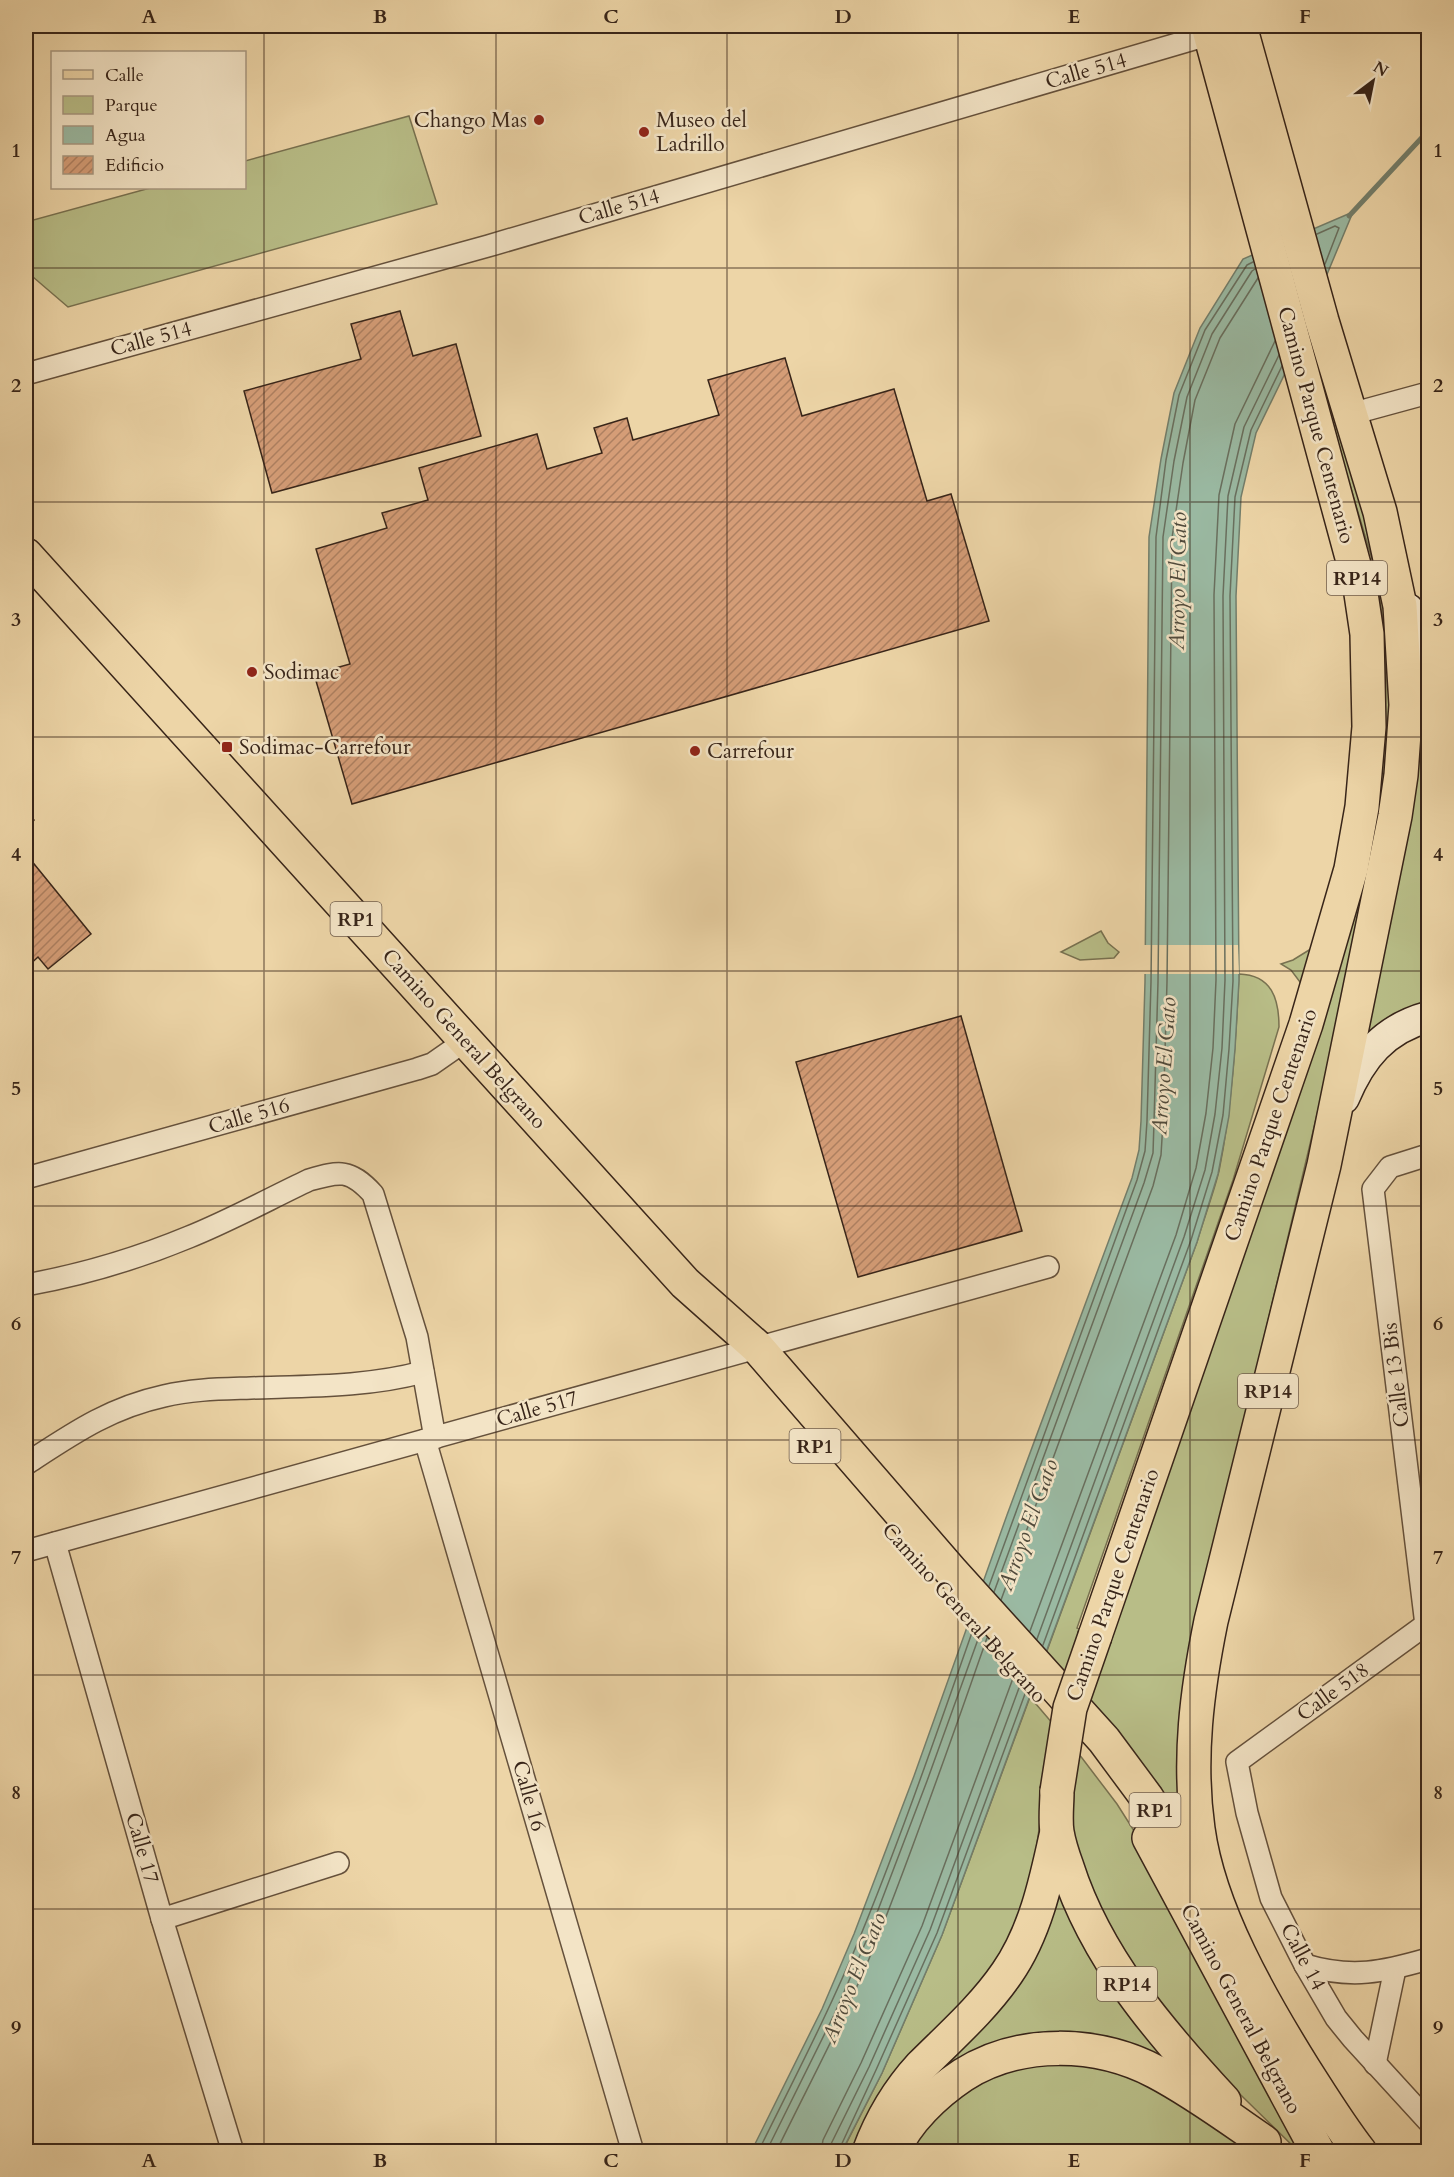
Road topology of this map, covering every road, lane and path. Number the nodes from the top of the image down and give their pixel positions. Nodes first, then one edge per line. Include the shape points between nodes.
1 (1220, 28) edge
2 (26, 374) edge
3 (1428, 393) edge
4 (1351, 414) junction
5 (1380, 512) junction
6 (26, 555) edge
7 (1428, 681) edge
8 (1428, 1017) edge
9 (465, 1041) junction
10 (1330, 1135) junction
11 (1428, 1155) edge
12 (26, 1178) edge
13 (1048, 1267) dead end
14 (26, 1285) edge
15 (746, 1350) junction
16 (423, 1372) junction
17 (430, 1439) junction
18 (26, 1464) edge
19 (56, 1543) junction
20 (26, 1551) edge
21 (1428, 1626) edge
22 (1041, 1683) junction
23 (1237, 1762) joint
24 (1057, 1831) junction
25 (338, 1863) dead end
26 (162, 1919) junction
27 (1428, 1959) edge
28 (1243, 1963) junction
29 (1305, 1965) junction
30 (1395, 1969) junction
31 (1375, 2064) junction
32 (1428, 2121) edge
33 (1269, 2147) edge
34 (233, 2151) edge
35 (633, 2151) edge
36 (869, 2151) edge
37 (892, 2151) edge
38 (1318, 2151) edge
39 (1360, 2151) edge

1 - 2 street, Calle 514 via 488,246
1 - 4 main road, Camino Parque Centenario / RP14 via 1291,209
1 - 24 main road, Camino Parque Centenario / RP14, bridge via 1268,245 1360,587 1367,634 1369,727 1365,785 1351,869 1306,1024 1070,1708 1057,1791
3 - 4 street
4 - 5 main road, Camino Parque Centenario / RP14
5 - 7 main road
5 - 10 main road, Camino Parque Centenario / RP14 via 1400,606 1406,705 1404,744 1395,816
6 - 9 main road, Camino General Belgrano / RP1
8 - 10 main road via 1401,1028 1369,1052 1352,1081
9 - 12 street, Calle 516 via 432,1064 417,1069
9 - 15 main road, Camino General Belgrano / RP1
10 - 28 main road, Camino Parque Centenario / RP14 via 1211,1621 1196,1706 1193,1750 1198,1831 1216,1896
11 - 21 street, Calle 13 Bis via 1390,1167 1373,1189
13 - 15 street, Calle 517
14 - 16 street, Calle 16 via 140,1255 190,1237 309,1180 346,1174 360,1180 373,1194 417,1337
15 - 17 street, Calle 517
15 - 22 main road, Camino General Belgrano / RP1 via 951,1571
15 - 22 main road, Camino General Belgrano / RP1 via 951,1604
16 - 17 street, Calle 16
16 - 18 street via 348,1385 201,1390 165,1395 103,1416
17 - 19 street, Calle 517
17 - 35 street, Calle 16
19 - 20 street, Calle 517
19 - 26 street, Calle 17
21 - 23 street, Calle 518
22 - 28 main road, Camino General Belgrano / RP1 via 1104,1740 1147,1798 1191,1866
22 - 38 main road, Camino General Belgrano / RP1 via 1139,1822
23 - 29 street, Calle 14 via 1271,1898
24 - 33 main road, Camino Parque Centenario / RP14 via 1086,1916 1131,1990 1207,2083
24 - 36 main road via 1023,1947 993,1992 902,2089
25 - 26 street
26 - 34 street, Calle 17
27 - 30 street
28 - 39 main road, Camino Parque Centenario / RP1 via 1281,2033
29 - 30 street via 1346,1974
29 - 31 street, Calle 14 via 1336,2018
30 - 31 street
31 - 32 street, Calle 14
33 - 37 main road via 1154,2071 1086,2050 1057,2048 1011,2054 975,2068 926,2106

